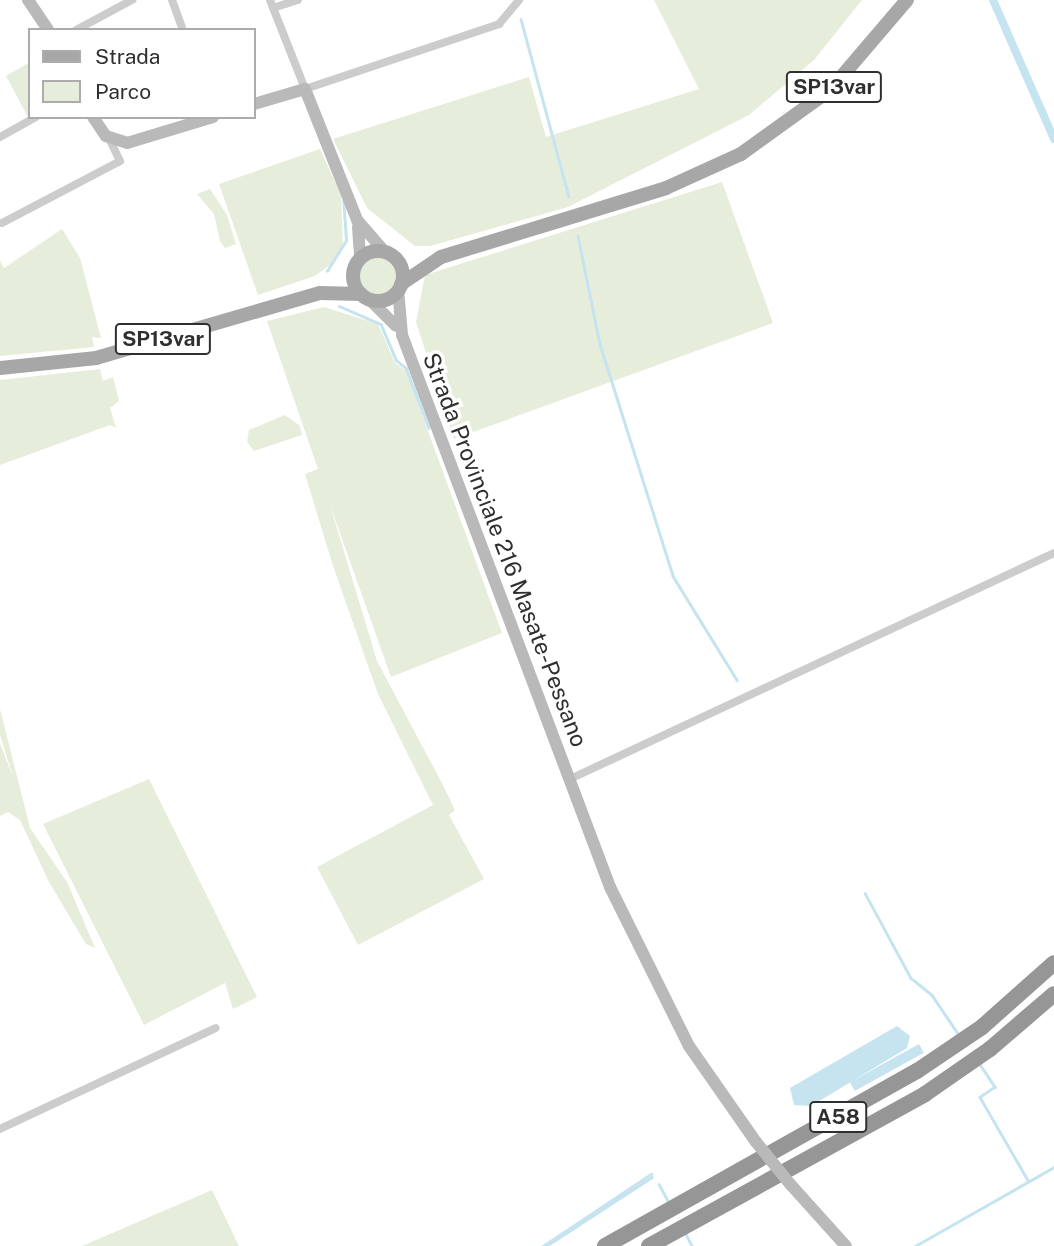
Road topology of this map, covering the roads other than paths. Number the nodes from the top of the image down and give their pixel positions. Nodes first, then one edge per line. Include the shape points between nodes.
1 (132, 0) edge
2 (172, 0) edge
3 (298, 0) edge
4 (907, 0) edge
5 (518, 2) edge
6 (272, 4) edge
7 (31, 6) edge
8 (36, 28) edge
9 (47, 28) edge
10 (80, 28) edge
11 (182, 28) edge
12 (304, 89) junction
13 (256, 103) edge
14 (32, 119) edge
15 (95, 119) edge
16 (207, 119) edge
17 (0, 137) edge
18 (109, 138) junction
19 (357, 220) junction
20 (2, 223) dead end
21 (389, 254) junction
22 (441, 257) junction
23 (357, 262) junction
24 (400, 286) junction
25 (320, 293) junction
26 (365, 296) junction
27 (402, 335) junction
28 (0, 368) edge
29 (1054, 553) edge
30 (570, 779) junction
31 (1054, 963) edge
32 (1054, 994) edge
33 (216, 1028) dead end
34 (0, 1129) edge
35 (605, 1246) edge
36 (649, 1246) edge
37 (846, 1246) edge

1 - 10 street
2 - 11 street
3 - 6 street
4 - 22 main road, SP13var via 838,83 741,154 674,185
5 - 12 street via 499,23
6 - 12 street
7 - 8 main road
7 - 9 main road
12 - 13 main road
12 - 19 main road
14 - 17 street
15 - 18 main road
16 - 18 main road via 132,142
18 - 20 street via 120,161
19 - 21 main road
19 - 23 main road
21 - 22 main road, SP13var
21 - 23 main road, SP13var
21 - 24 main road via 401,268
22 - 24 main road, SP13var
23 - 25 main road, SP13var
23 - 26 main road via 354,282
24 - 26 main road, SP13var via 386,299
24 - 27 main road
25 - 26 main road, SP13var
25 - 28 main road, SP13var via 96,358
26 - 27 main road via 387,311
27 - 30 main road, Strada Provinciale 216 Masate-Pessano
29 - 30 street
30 - 37 main road, Strada Provinciale 216 Masate-Pessano, bridge via 618,905 689,1046 756,1142
31 - 35 highway, A58 via 982,1027 917,1070
32 - 36 highway, A58 via 990,1049 925,1094
33 - 34 street

